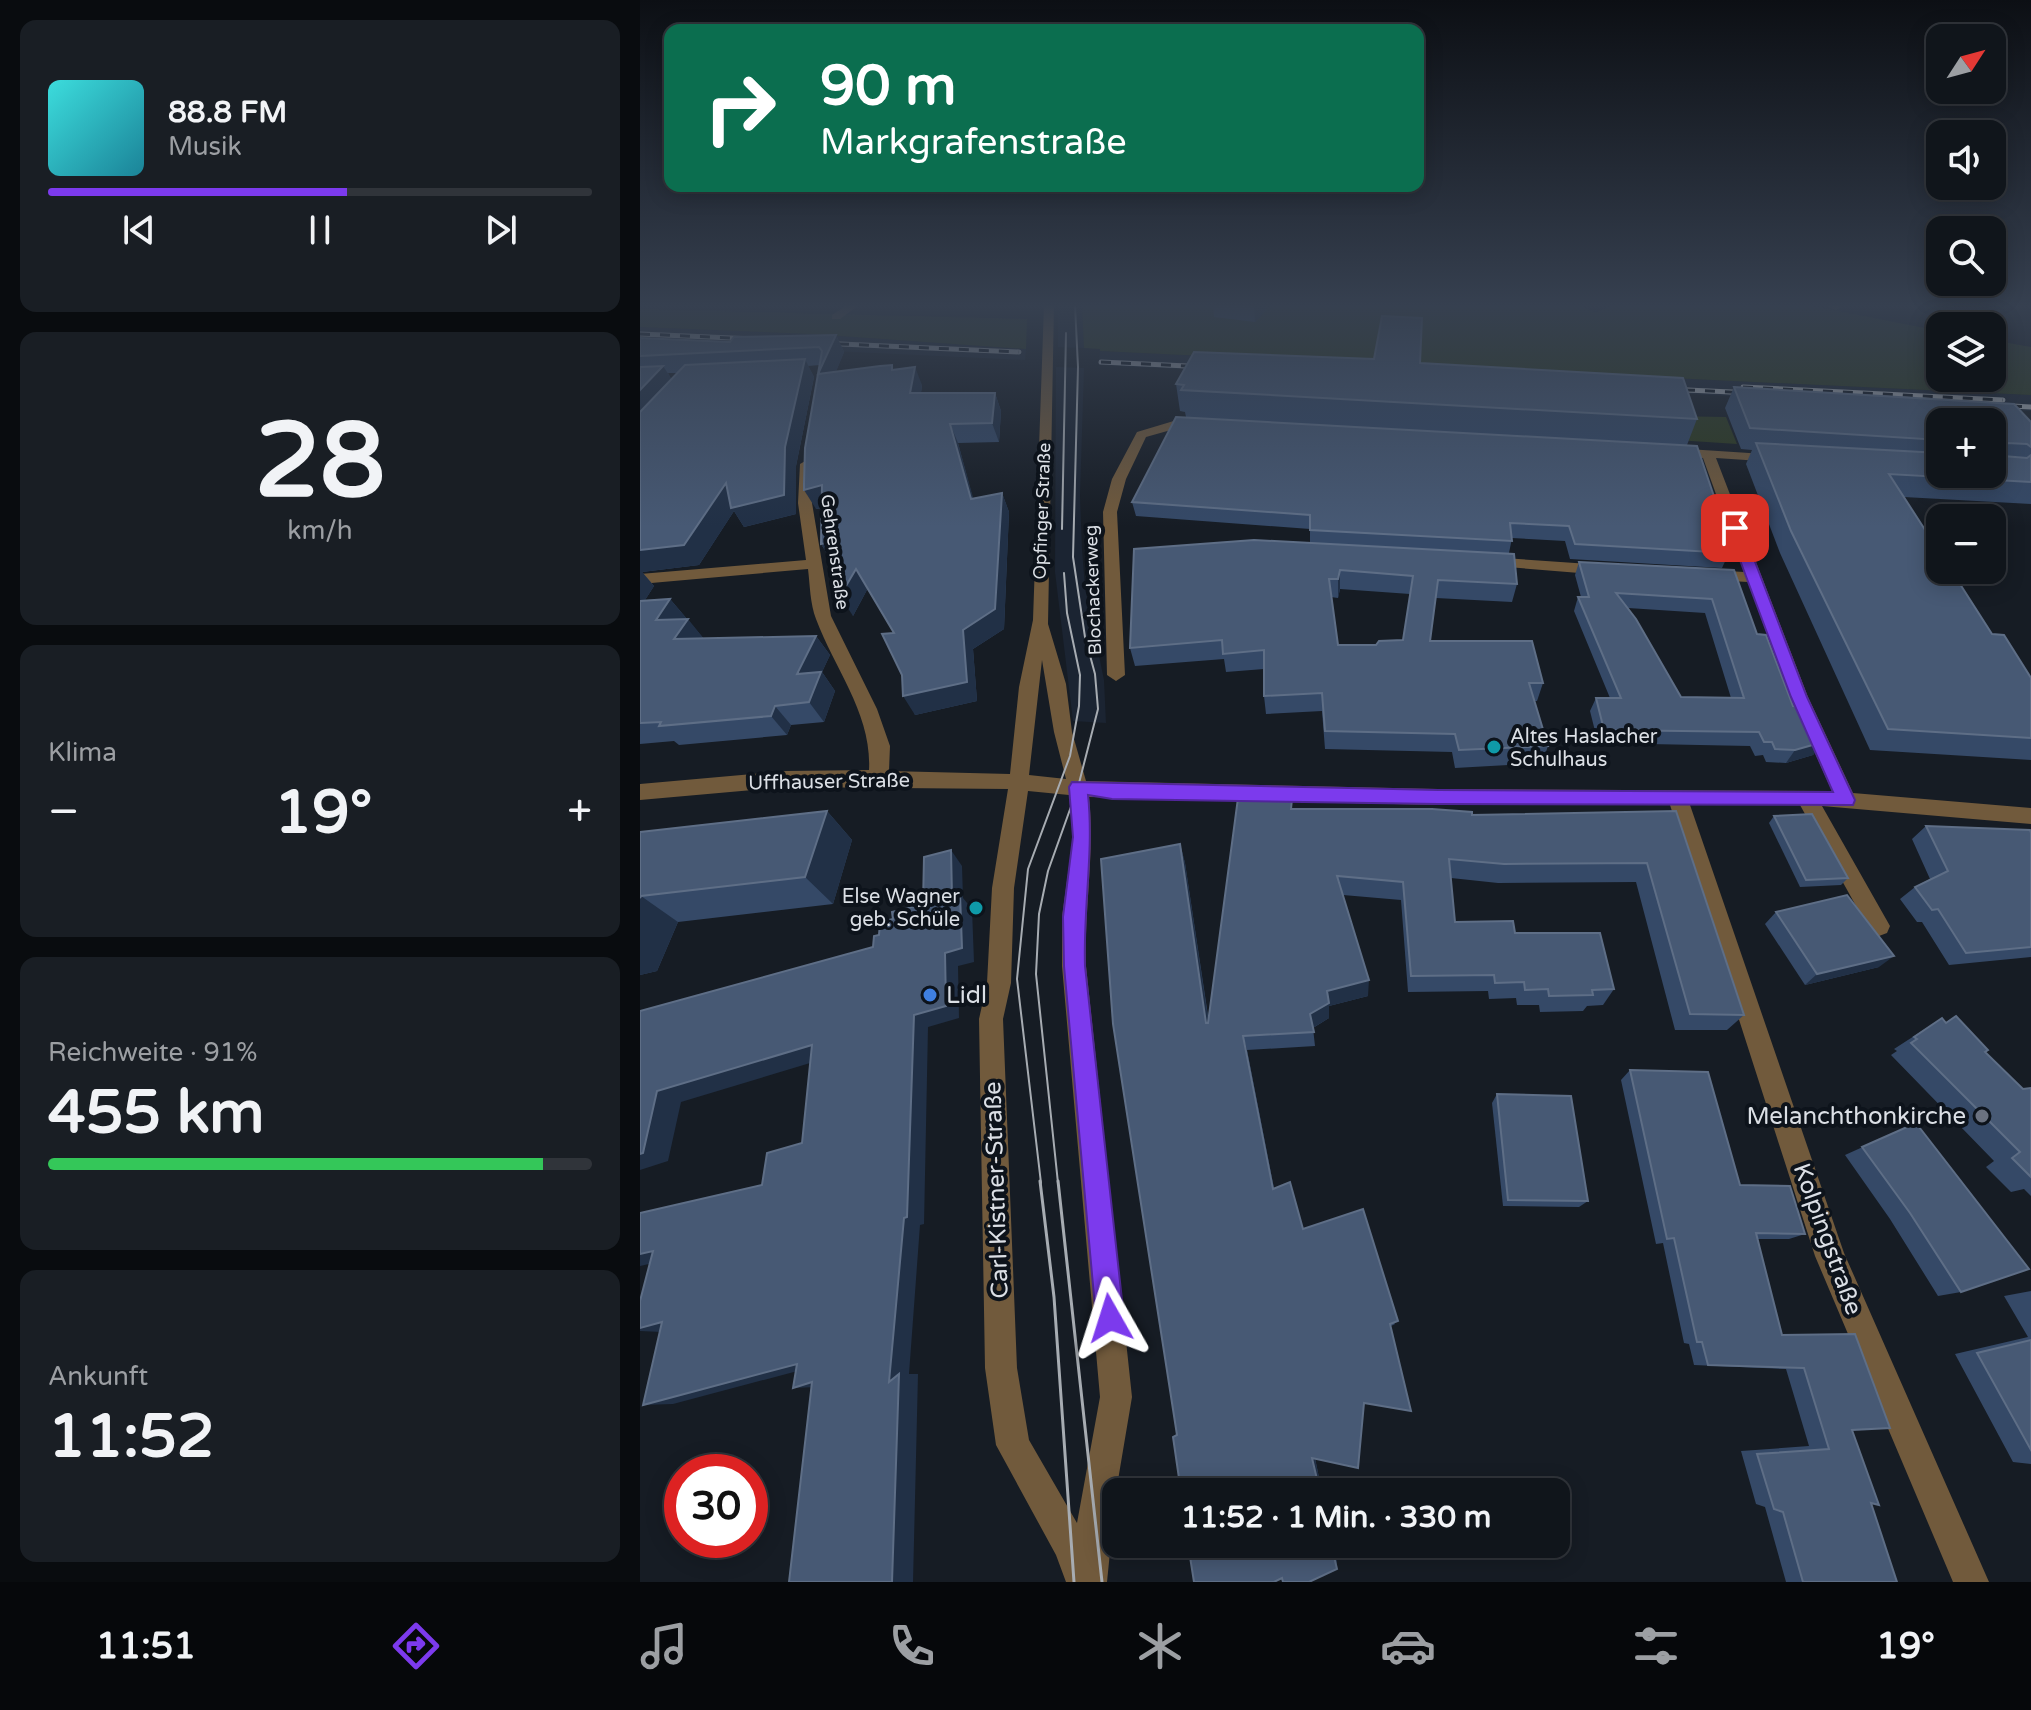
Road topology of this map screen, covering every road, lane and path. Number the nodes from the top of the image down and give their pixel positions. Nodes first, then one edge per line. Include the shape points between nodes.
1 (1047, 379) edge
2 (1208, 425) edge
3 (1653, 451) edge
4 (808, 453) edge
5 (1708, 454) junction
6 (1793, 459) edge
7 (1476, 562) edge
8 (813, 564) junction
9 (1614, 570) edge
10 (1697, 575) edge
11 (1753, 577) junction
12 (640, 579) edge
13 (1041, 620) junction
14 (1116, 675) dead end
15 (879, 778) junction
16 (1019, 782) junction
17 (1078, 787) junction
18 (640, 792) edge
19 (1677, 797) junction
20 (1806, 797) junction
21 (1846, 800) junction
22 (2031, 816) edge
23 (1879, 926) dead end
24 (1087, 1582) edge
25 (1971, 1582) edge

1 - 13 street, Opfinger Straße
2 - 14 street, Blochackerweg via 1177,424 1141,435 1119,479 1110,512 1119,553
3 - 5 street
4 - 8 street, Gehrenstraße via 805,503
5 - 6 street
5 - 11 street
7 - 9 street
8 - 12 street
8 - 15 street, Gehrenstraße via 823,616 880,746
10 - 11 street
11 - 21 street
13 - 16 street, Opfinger Straße
13 - 17 street, Opfinger Straße
15 - 16 street, Uffhauser Straße
15 - 18 street, Uffhauser Straße via 786,779
16 - 17 street, Uffhauser Straße
16 - 24 street, Carl-Kistner-Straße via 991,1019 1001,1368 1013,1445
17 - 19 street, Uffhauser Straße
17 - 24 street, Carl-Kistner-Straße via 1083,837 1073,917 1074,966 1116,1397
19 - 20 street, Uffhauser Straße
19 - 25 street, Kolpingstraße via 1830,1256
20 - 21 street, Uffhauser Straße
20 - 23 street
21 - 22 street, Uffhauser Straße

